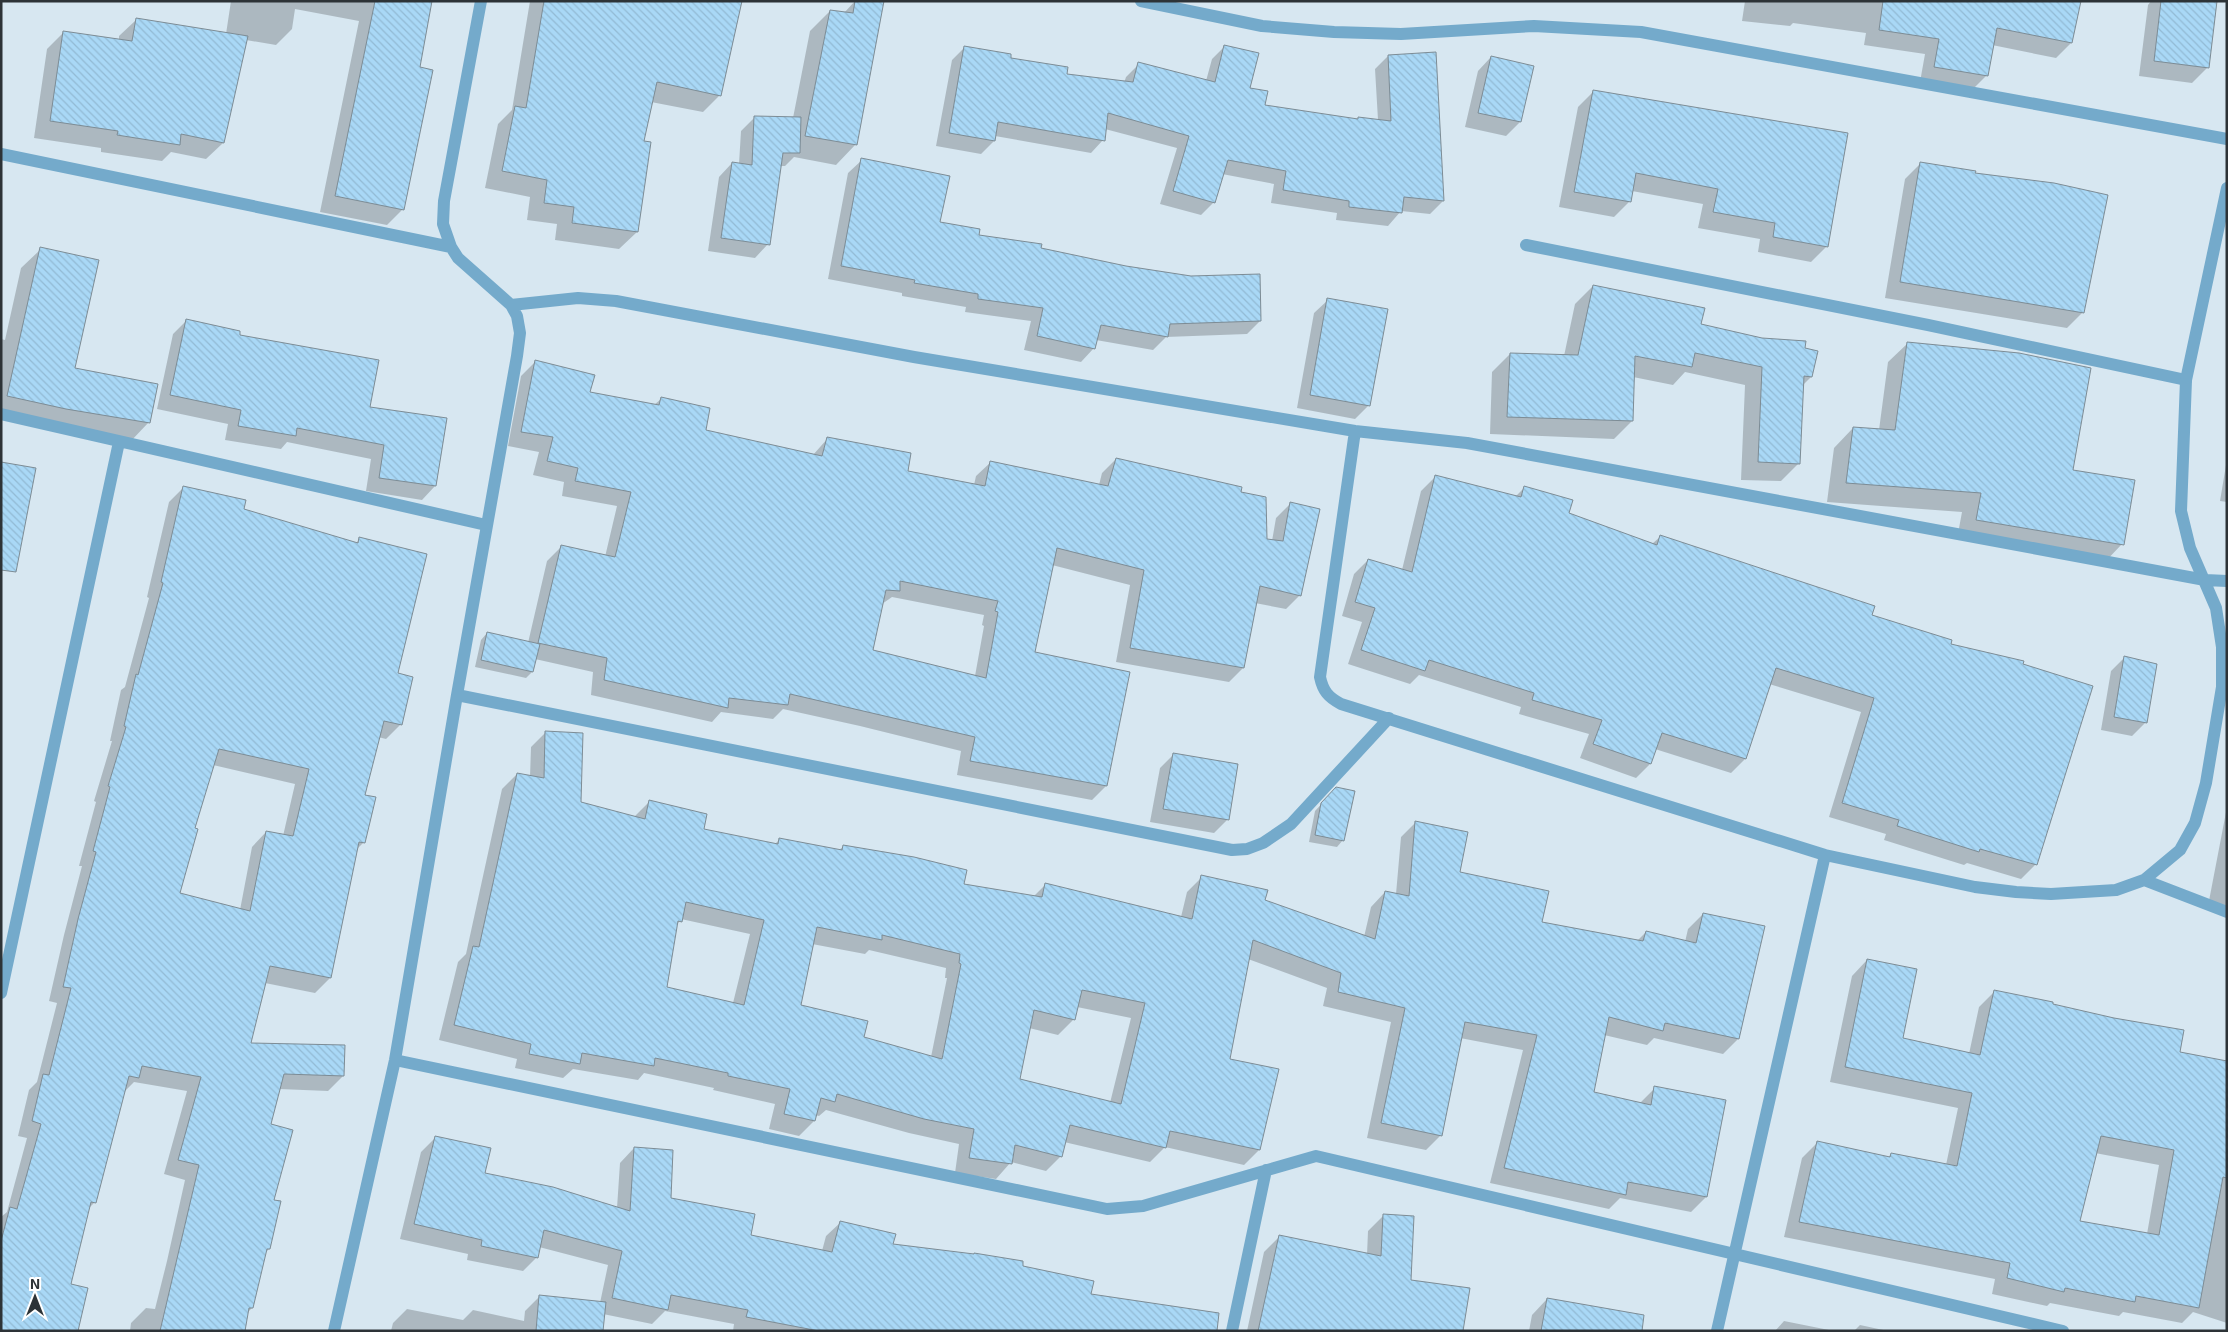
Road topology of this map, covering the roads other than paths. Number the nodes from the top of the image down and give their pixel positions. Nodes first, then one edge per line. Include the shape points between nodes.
1 (481, 1) edge
2 (1141, 1) edge
3 (2227, 140) edge
4 (1, 154) edge
5 (2227, 188) edge
6 (1526, 245) dead end
7 (450, 247) junction
8 (511, 305) junction
9 (2186, 380) junction
10 (1, 414) edge
11 (1355, 431) junction
12 (119, 442) junction
13 (486, 525) junction
14 (2205, 580) junction
15 (2227, 581) edge
16 (2224, 687) edge
17 (457, 695) junction
18 (1389, 718) junction
19 (1825, 855) junction
20 (2144, 880) junction
21 (2227, 912) edge
22 (1, 993) edge
23 (395, 1060) junction
24 (1266, 1170) junction
25 (1733, 1253) junction
26 (334, 1331) edge
27 (1232, 1331) edge
28 (1717, 1331) edge
29 (2063, 1331) edge

1 - 7 street via 444,201 443,224
2 - 3 street via 1262,26 1334,32 1402,34 1534,26 1641,32
4 - 7 street
5 - 9 street
6 - 9 street
7 - 8 street
8 - 11 street via 578,298 616,301 924,358
8 - 13 street via 520,333 518,356
9 - 14 street via 2181,511 2190,548
10 - 12 street
11 - 14 street via 1467,443
11 - 18 street via 1320,677 1329,697 1341,704
12 - 13 street
12 - 22 street
13 - 17 street
14 - 15 street
14 - 16 street via 2216,608
16 - 20 street via 2195,823 2180,850
17 - 18 street via 1232,850 1263,844 1291,824
17 - 23 street
18 - 19 street
19 - 20 street via 1975,887 2016,892 2050,894 2116,890
19 - 25 street
20 - 21 street
23 - 24 street via 1107,1209 1143,1206
23 - 26 street
24 - 25 street via 1316,1156
24 - 27 street
25 - 28 street
25 - 29 street

